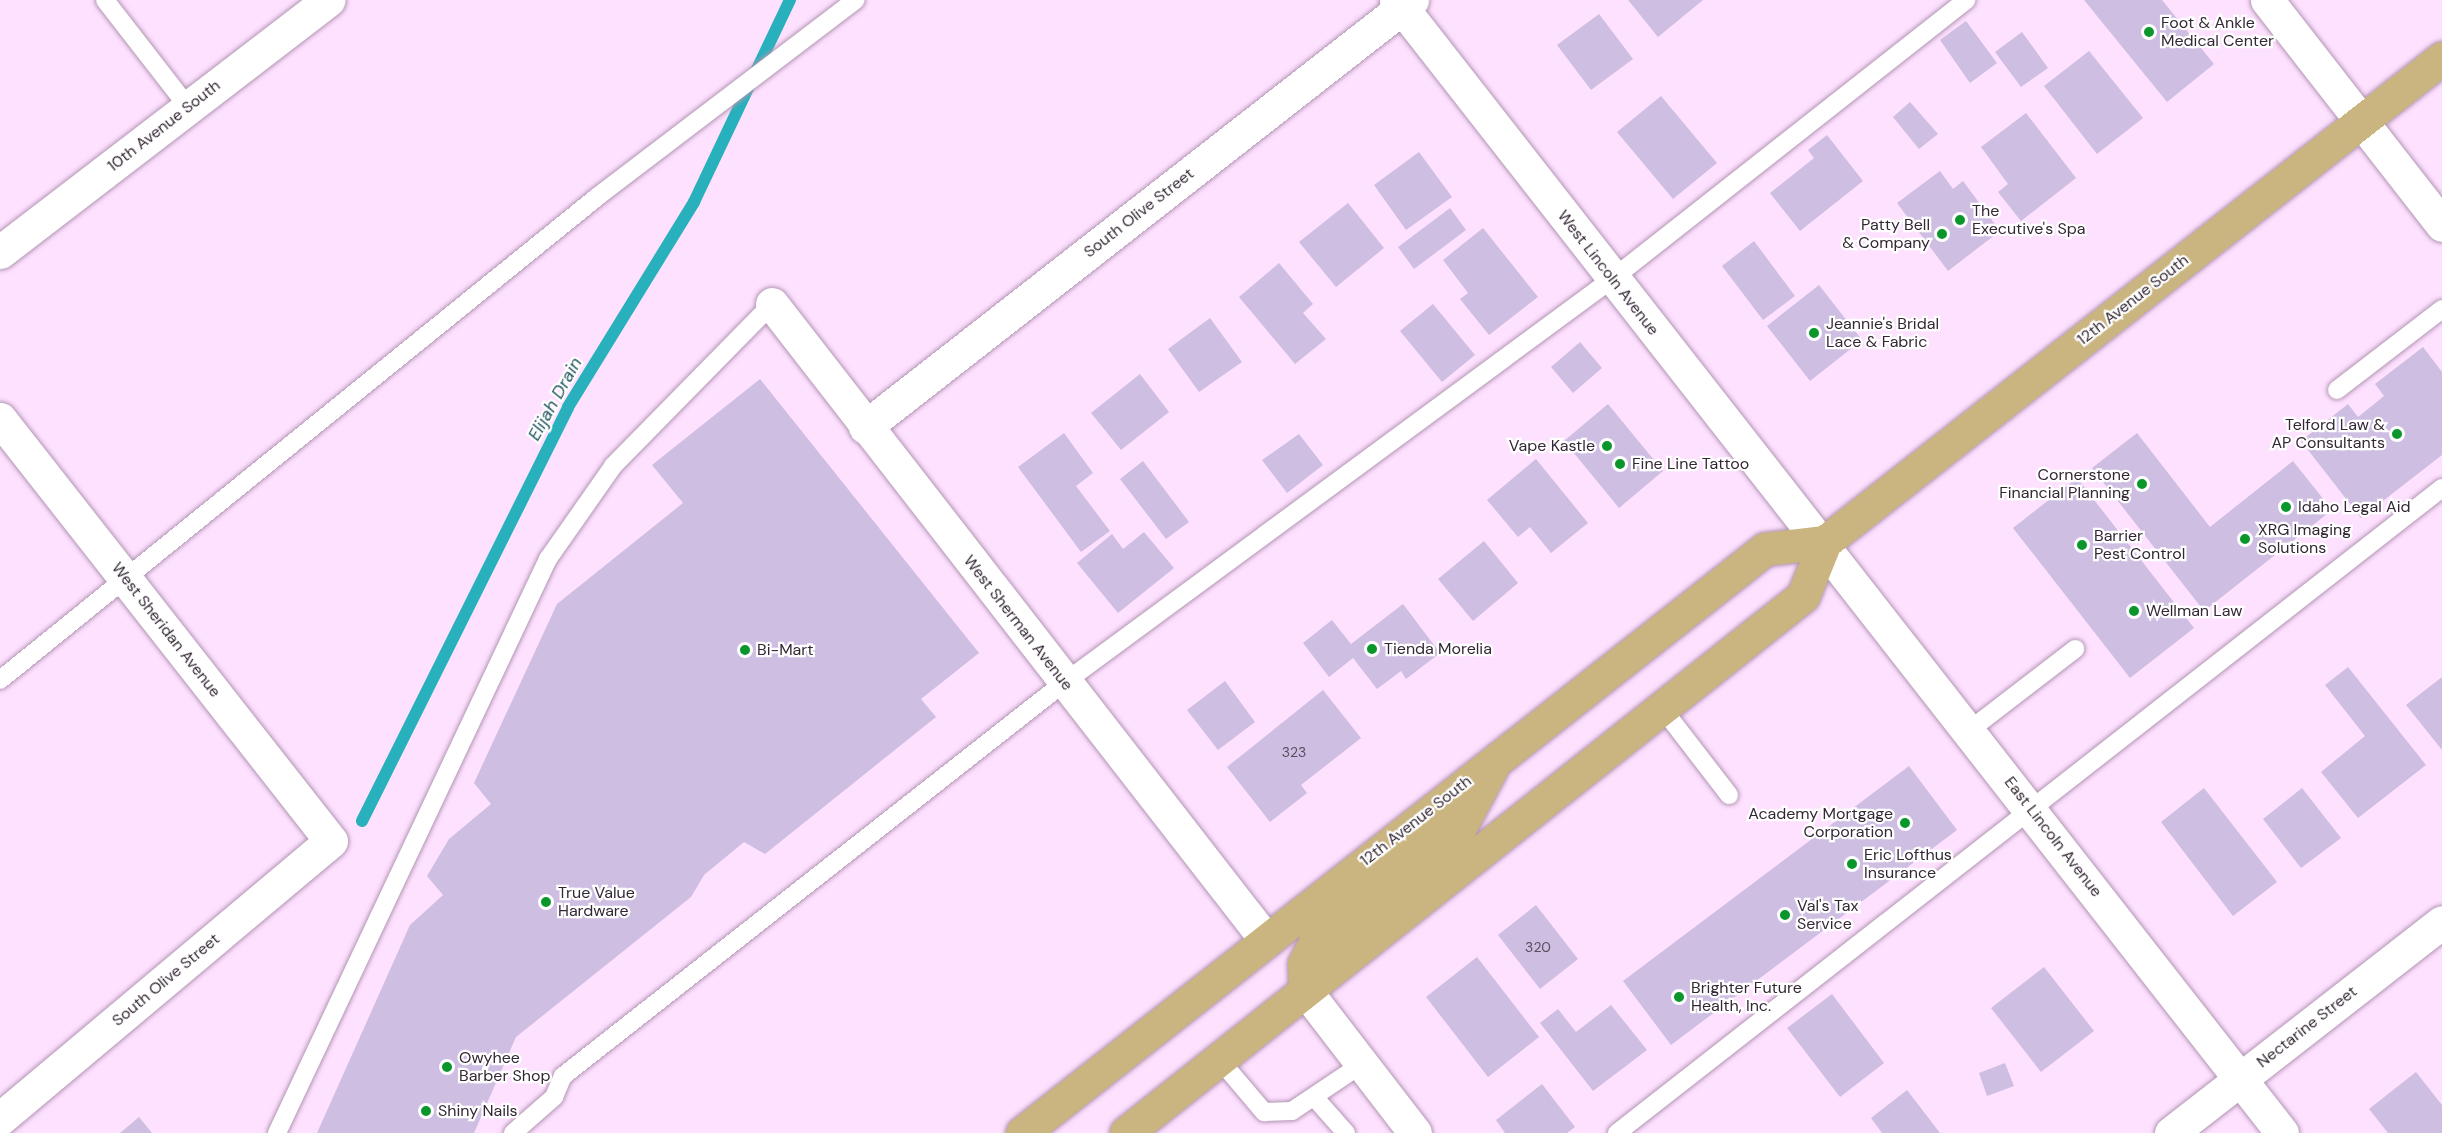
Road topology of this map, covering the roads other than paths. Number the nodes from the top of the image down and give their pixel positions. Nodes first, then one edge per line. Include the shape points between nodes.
1 (105, 0) edge
2 (328, 0) edge
3 (856, 0) edge
4 (1966, 0) edge
5 (2267, 0) edge
6 (1404, 3) edge
7 (2442, 58) edge
8 (188, 107) junction
9 (2361, 121) junction
10 (2442, 225) edge
11 (0, 252) edge
12 (1612, 279) junction
13 (772, 304) joint
14 (2442, 309) edge
15 (2337, 390) dead end
16 (0, 419) edge
17 (865, 427) junction
18 (2442, 488) edge
19 (1825, 542) junction
20 (127, 582) junction
21 (2075, 650) dead end
22 (0, 680) edge
23 (1065, 682) junction
24 (1662, 708) junction
25 (1970, 730) junction
26 (1496, 758) junction
27 (1729, 795) dead end
28 (2031, 810) junction
29 (331, 842) joint
30 (2442, 922) edge
31 (1266, 940) junction
32 (1305, 990) junction
33 (1219, 1059) junction
34 (1362, 1064) junction
35 (1090, 1079) junction
36 (2240, 1079) junction
37 (1315, 1098) junction
38 (0, 1119) edge
39 (277, 1133) edge
40 (513, 1133) edge
41 (1022, 1133) edge
42 (1054, 1133) edge
43 (1126, 1133) edge
44 (1346, 1133) edge
45 (1415, 1133) edge
46 (1617, 1133) edge
47 (2171, 1133) edge
48 (2282, 1133) edge

1 - 8 lane
2 - 8 street, 10th Avenue South
3 - 20 lane via 597,197
4 - 12 lane
5 - 9 street
6 - 12 street, West Lincoln Avenue
6 - 17 street, South Olive Street
7 - 9 main road, 12th Avenue South
8 - 11 street, 10th Avenue South
9 - 10 street
9 - 19 main road, 12th Avenue South
12 - 19 street, West Lincoln Avenue
12 - 23 lane
13 - 17 street, West Sherman Avenue
13 - 39 lane via 613,466 548,559
14 - 15 lane
16 - 20 street, West Sheridan Avenue
17 - 23 street, West Sherman Avenue
18 - 28 lane
19 - 24 main road, 12th Avenue South via 1803,596
19 - 25 street, East Lincoln Avenue
19 - 26 main road, 12th Avenue South via 1765,549
20 - 22 lane
20 - 29 street, West Sheridan Avenue
21 - 25 lane
23 - 31 street, West Sherman Avenue
23 - 40 lane via 563,1076 554,1097
24 - 27 lane
24 - 32 main road, 12th Avenue South
25 - 28 street, East Lincoln Avenue
26 - 31 main road, 12th Avenue South
26 - 32 main road via 1460,827 1316,942 1304,964
28 - 36 street, East Lincoln Avenue
28 - 46 lane
29 - 38 street, South Olive Street
30 - 36 street, Nectarine Street
31 - 35 main road, 12th Avenue South
32 - 33 main road, 12th Avenue South
32 - 34 street
33 - 37 lane via 1264,1112 1292,1111
33 - 43 main road, 12th Avenue South
34 - 37 lane
34 - 45 street
35 - 41 main road, 12th Avenue South
35 - 42 main road
36 - 47 street, Nectarine Street
36 - 48 street, East Lincoln Avenue
37 - 44 lane

